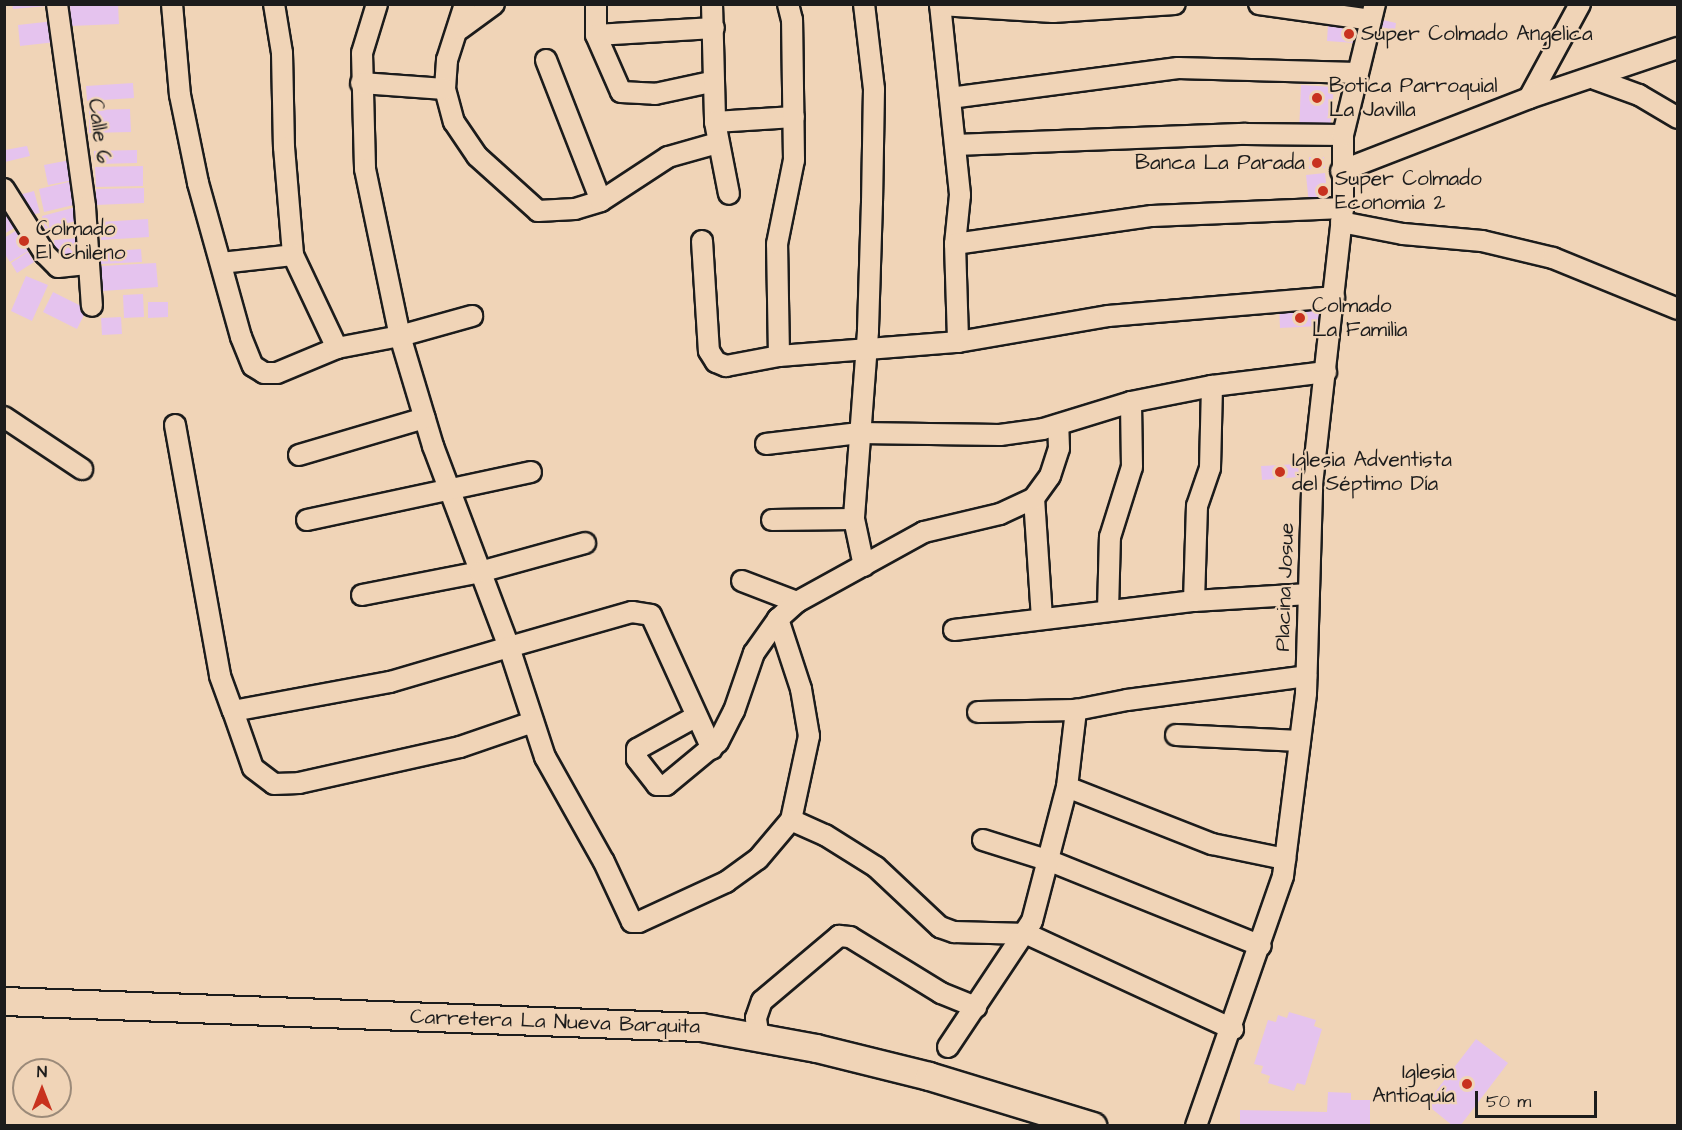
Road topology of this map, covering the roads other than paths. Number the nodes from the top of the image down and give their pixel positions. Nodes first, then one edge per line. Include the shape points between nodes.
1 (57, 4) edge
2 (172, 4) edge
3 (274, 4) edge
4 (377, 4) edge
5 (465, 4) edge
6 (494, 4) edge
7 (596, 4) edge
8 (712, 4) edge
9 (788, 4) edge
10 (864, 4) edge
11 (1175, 4) edge
12 (1259, 4) edge
13 (1580, 4) edge
14 (940, 5) edge
15 (1373, 12) edge
16 (714, 28) junction
17 (460, 29) junction
18 (596, 35) junction
19 (1677, 48) edge
20 (546, 60) dead end
21 (1357, 73) junction
22 (1595, 79) junction
23 (711, 82) junction
24 (361, 83) junction
25 (445, 89) junction
26 (950, 98) junction
27 (1529, 98) junction
28 (794, 117) junction
29 (1677, 118) edge
30 (715, 122) junction
31 (1342, 135) junction
32 (717, 143) junction
33 (955, 145) junction
34 (1341, 171) junction
35 (4, 189) edge
36 (729, 194) dead end
37 (602, 201) junction
38 (1342, 215) junction
39 (702, 241) dead end
40 (955, 244) junction
41 (293, 255) junction
42 (221, 263) junction
43 (89, 264) junction
44 (1334, 297) junction
45 (92, 306) dead end
46 (1677, 309) edge
47 (472, 316) dead end
48 (400, 336) junction
49 (958, 342) junction
50 (337, 348) junction
51 (865, 350) junction
52 (779, 356) junction
53 (1326, 372) junction
54 (1212, 386) junction
55 (1131, 402) junction
56 (4, 417) edge
57 (425, 418) junction
58 (175, 425) dead end
59 (1058, 425) junction
60 (859, 433) junction
61 (766, 444) dead end
62 (298, 455) dead end
63 (82, 469) dead end
64 (531, 472) dead end
65 (449, 488) junction
66 (1034, 498) junction
67 (854, 519) junction
68 (308, 520) dead end
69 (772, 520) dead end
70 (585, 543) dead end
71 (864, 566) junction
72 (480, 572) junction
73 (742, 581) dead end
74 (1309, 594) junction
75 (362, 595) dead end
76 (1194, 601) junction
77 (797, 602) junction
78 (1108, 611) junction
79 (778, 619) junction
80 (1042, 619) junction
81 (954, 630) dead end
82 (509, 646) junction
83 (1306, 676) junction
84 (1076, 710) junction
85 (233, 711) junction
86 (978, 712) dead end
87 (695, 717) junction
88 (533, 722) junction
89 (1176, 735) dead end
90 (1300, 741) junction
91 (712, 749) junction
92 (1068, 787) junction
93 (791, 820) junction
94 (983, 840) dead end
95 (1285, 859) junction
96 (1050, 861) junction
97 (1027, 934) junction
98 (1261, 946) junction
99 (4, 1001) edge
100 (976, 1007) junction
101 (4, 1015) edge
102 (561, 1025) junction
103 (1233, 1029) junction
104 (700, 1035) junction
105 (759, 1038) junction
106 (948, 1047) dead end
107 (1038, 1125) edge
108 (1093, 1125) edge
109 (1196, 1125) edge

1 - 43 street, Calle 6
2 - 42 street via 180,96
3 - 41 street via 282,53 284,147
4 - 24 street via 362,53
5 - 17 street
6 - 17 street
7 - 18 street
8 - 16 street
9 - 28 street
10 - 51 street via 874,88
11 - 14 street via 1053,12
12 - 15 street
13 - 27 street
14 - 26 street
15 - 21 street, Placina Josue
16 - 18 street
16 - 23 street
17 - 25 street via 447,60
18 - 23 street via 621,92 656,94
19 - 22 street
20 - 37 street
21 - 26 street via 1178,68
21 - 31 street, Placina Josue
22 - 27 street
22 - 29 street via 1639,95
23 - 30 street
24 - 25 street
24 - 48 street via 365,169
25 - 37 street via 454,122 477,156 538,211 575,210
26 - 33 street
27 - 34 street
28 - 30 street
28 - 52 street via 794,160 777,244
30 - 32 street
31 - 33 street via 1234,134
31 - 34 street, Placina Josue
32 - 36 street
32 - 37 street via 668,157
33 - 40 street via 960,195
34 - 38 street, Placina Josue
35 - 43 street via 45,254 58,267
38 - 40 street via 1152,216
38 - 44 street, Placina Josue
38 - 46 street via 1403,234 1482,241 1553,258
39 - 52 street via 712,357 726,366
40 - 49 street
41 - 42 street
41 - 50 street
42 - 50 street via 241,337 258,370 277,373
43 - 45 street, Calle 6
44 - 49 street via 1109,316
44 - 53 street, Placina Josue
47 - 48 street
48 - 50 street
48 - 57 street
49 - 51 street
51 - 52 street
51 - 60 street
53 - 54 street
53 - 74 street, Placina Josue via 1312,485
54 - 55 street
54 - 76 street via 1210,468 1197,507
55 - 59 street
55 - 78 street via 1132,467 1110,537
56 - 63 street
57 - 62 street
57 - 65 street
58 - 85 street via 220,676
59 - 60 street via 1000,435
59 - 66 street via 1059,448 1050,476
60 - 61 street
60 - 67 street
64 - 65 street
65 - 68 street
65 - 72 street
66 - 71 street via 1000,514 924,532
66 - 80 street
67 - 69 street
67 - 71 street
70 - 72 street
71 - 77 street
72 - 75 street
72 - 82 street
73 - 77 street
74 - 76 street
74 - 83 street, Placina Josue
76 - 78 street
77 - 79 street
78 - 80 street
79 - 91 street via 754,654 734,711
79 - 93 street via 801,689 809,736
80 - 81 street
82 - 85 street via 390,682
82 - 87 street via 632,612 645,613 656,623
82 - 88 street
83 - 84 street
83 - 90 street, Placina Josue
84 - 86 street
84 - 92 street
85 - 88 street via 253,768 274,784 299,783 460,747
87 - 91 street
87 - 91 street via 637,749 637,759 661,786
88 - 93 street via 545,757 604,862 632,922 726,882 758,859
89 - 90 street
90 - 95 street, Placina Josue
92 - 95 street via 1212,844
92 - 96 street
93 - 97 street via 825,835 876,867 940,927 954,932
94 - 96 street
95 - 98 street, Placina Josue
96 - 97 street
96 - 98 street
97 - 100 street
97 - 103 street
98 - 103 street, Placina Josue
99 - 102 street, Carretera La Nueva Barquita
100 - 105 street via 941,993 850,937 839,936 762,1001 756,1018
100 - 106 street
101 - 102 street, Carretera La Nueva Barquita
102 - 104 street, Carretera La Nueva Barquita
103 - 109 street, Placina Josue
104 - 105 street, Carretera La Nueva Barquita
104 - 107 street, Carretera La Nueva Barquita
105 - 108 street, Carretera La Nueva Barquita via 929,1076

